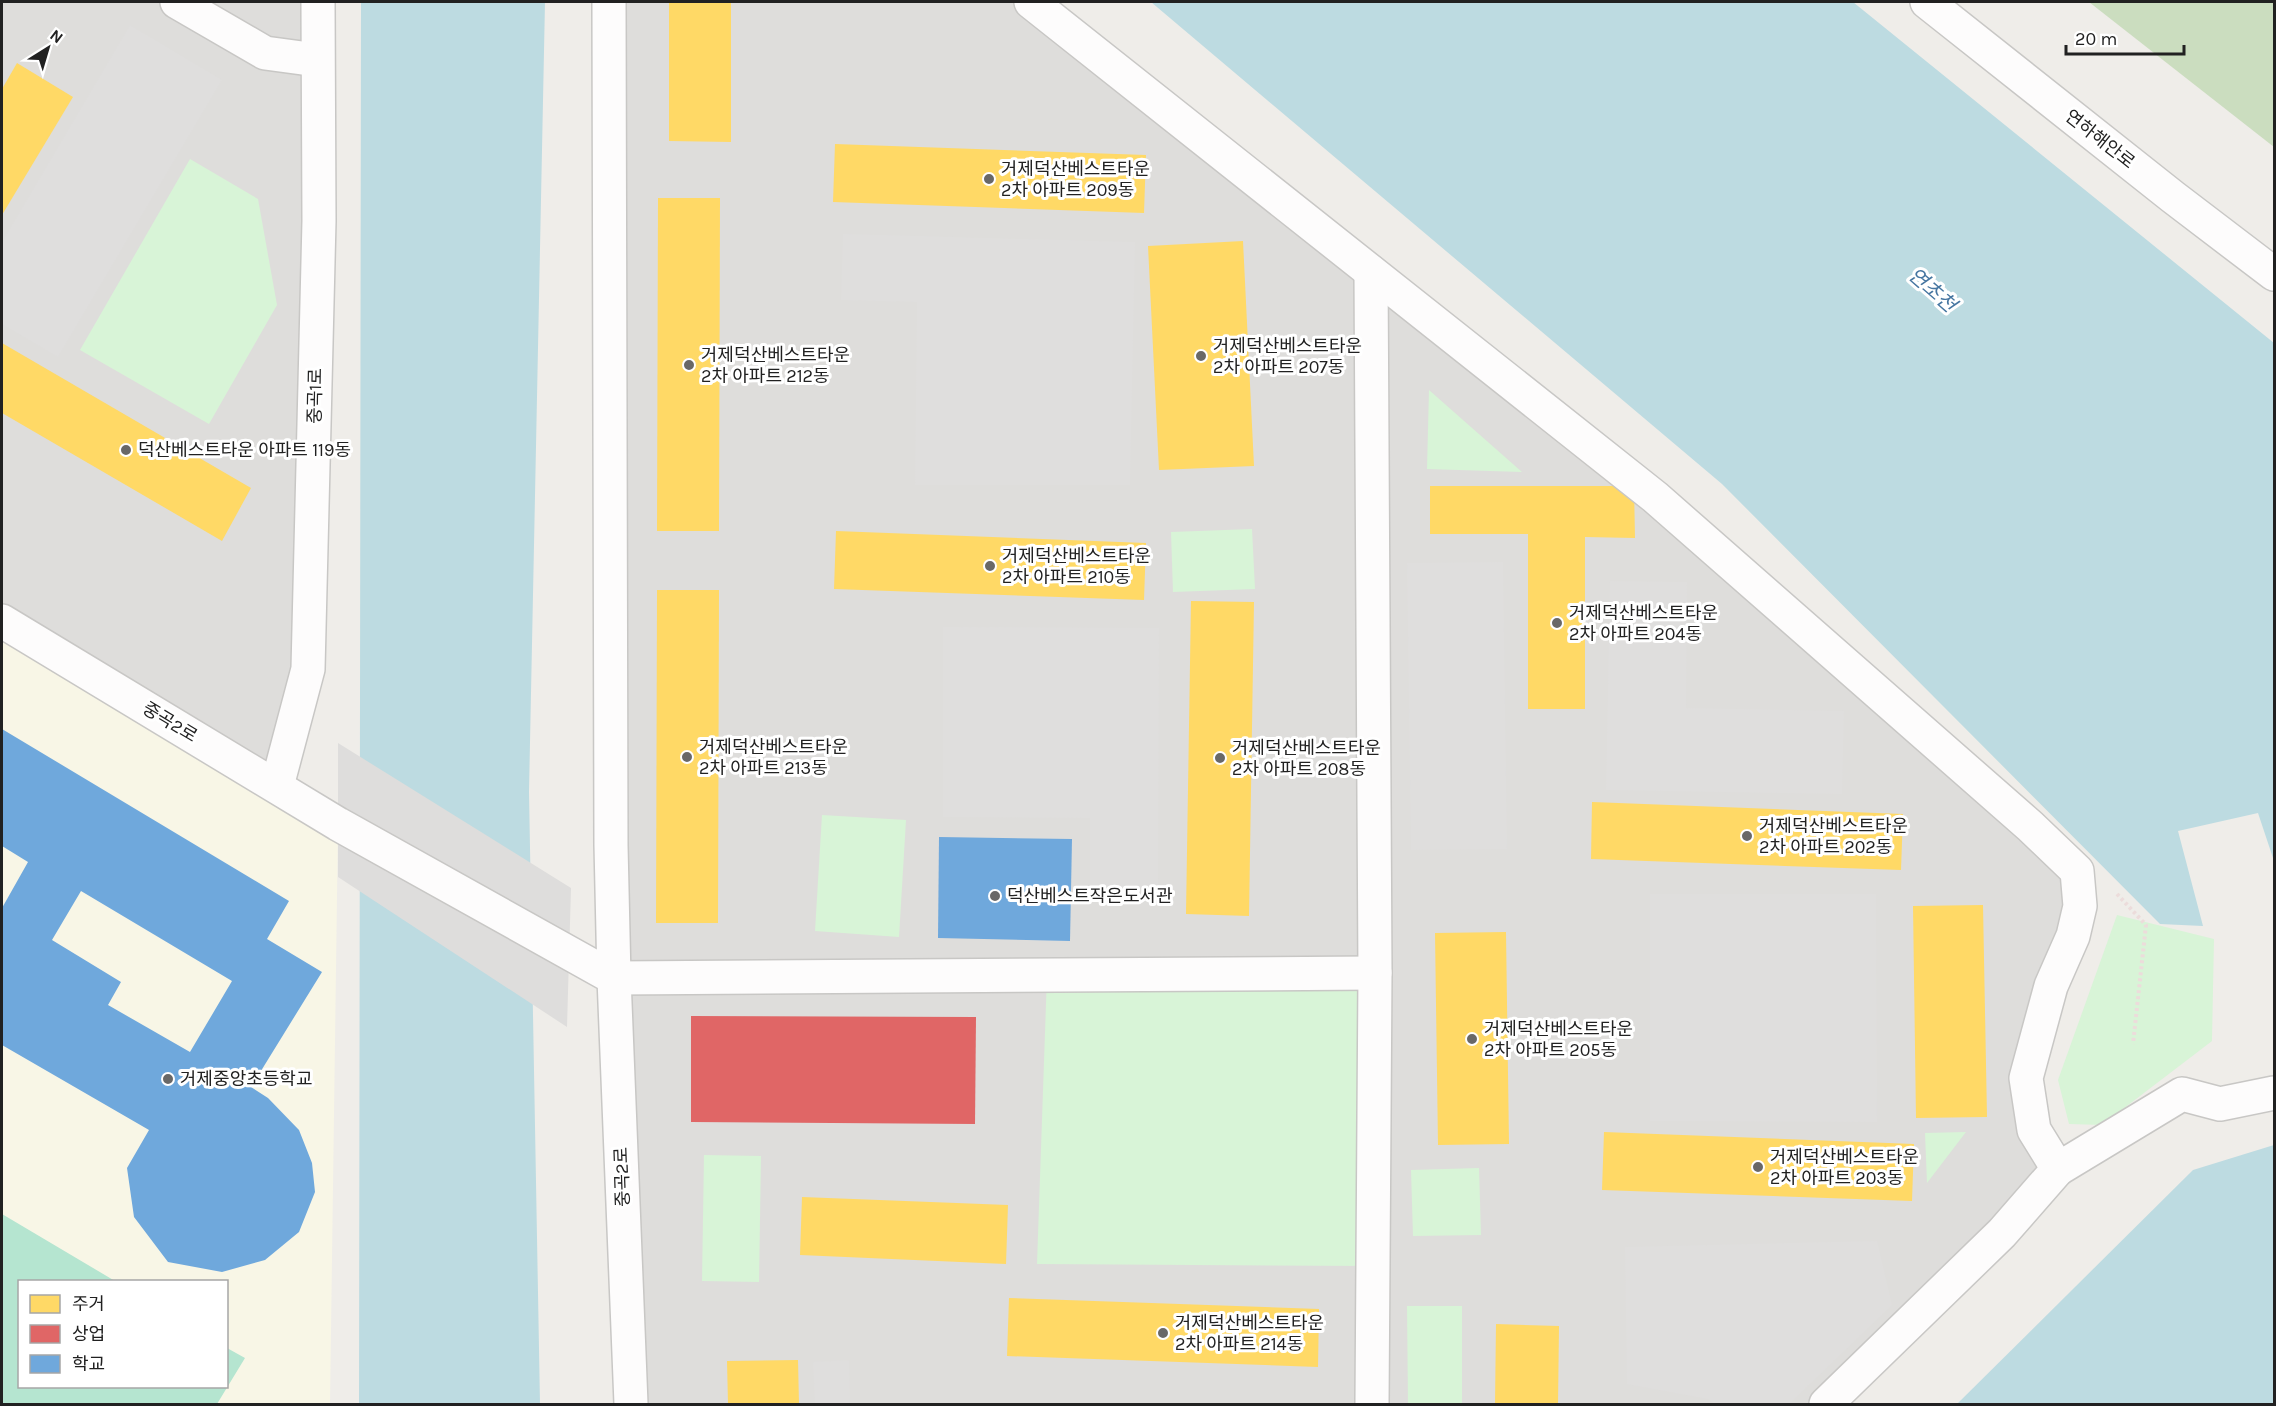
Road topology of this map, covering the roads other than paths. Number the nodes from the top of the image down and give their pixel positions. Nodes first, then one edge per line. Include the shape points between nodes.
1 (177, 2) edge
2 (318, 2) edge
3 (609, 2) edge
4 (1031, 2) edge
5 (1927, 2) edge
6 (316, 60) junction
7 (1371, 272) junction
8 (2274, 274) edge
9 (2, 621) edge
10 (277, 786) junction
11 (602, 972) junction
12 (1375, 973) junction
13 (2274, 1093) edge
14 (2058, 1168) junction
15 (631, 1404) edge
16 (1372, 1404) edge
17 (1826, 1404) edge

1 - 6 street via 265,53
2 - 6 street, 중곡1로
3 - 11 street, 중곡2로 via 611,833
4 - 7 street
5 - 8 street, 연하해안로
6 - 10 street, 중곡1로 via 319,221 308,669
7 - 12 street
7 - 14 street via 1654,497 2077,871 2080,906 2073,936 2051,986 2026,1078 2034,1130
9 - 10 street, 중곡2로
10 - 11 street, 중곡2로
11 - 12 street
11 - 15 street, 중곡2로
12 - 16 street
13 - 14 street via 2220,1104 2182,1094
14 - 17 street via 2001,1233

